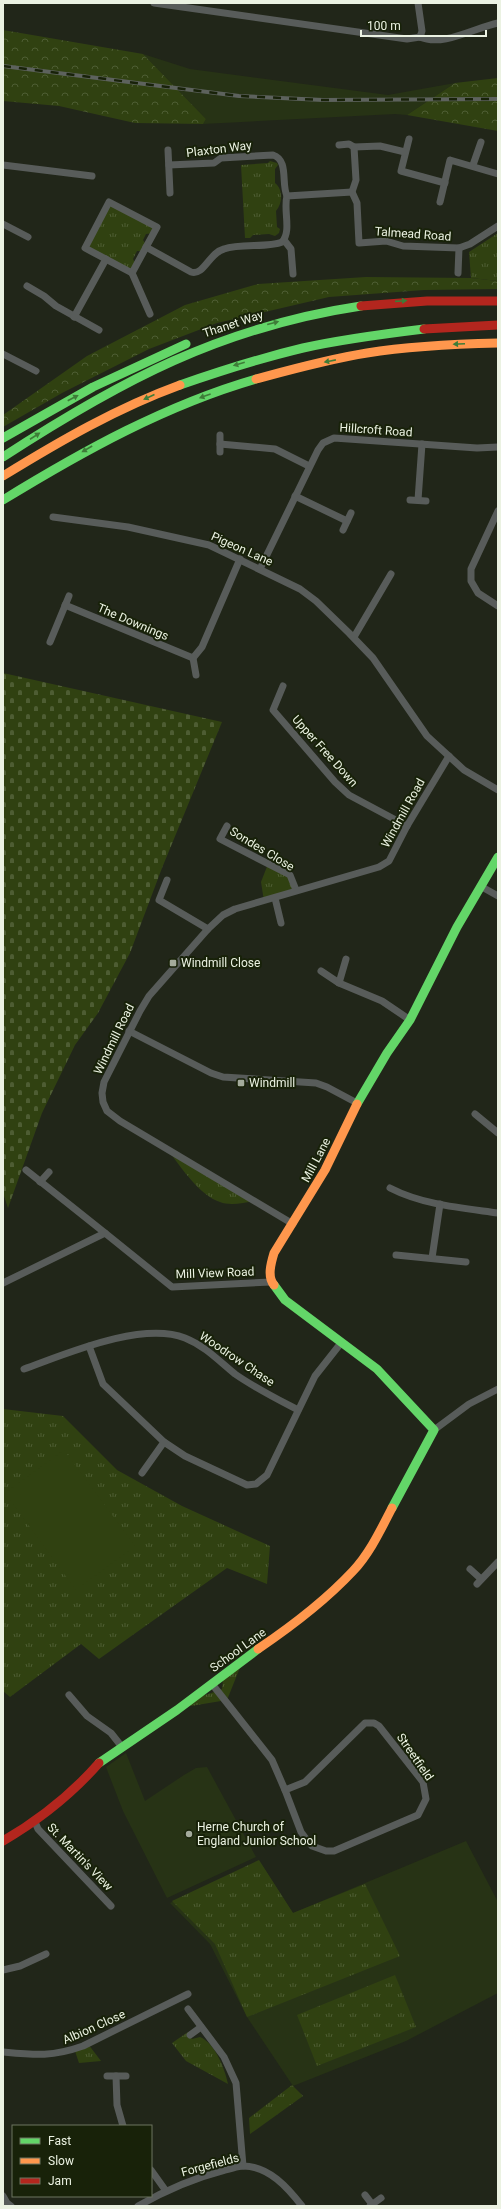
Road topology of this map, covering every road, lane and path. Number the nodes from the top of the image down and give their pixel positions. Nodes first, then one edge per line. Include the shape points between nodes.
1 (154, 3) edge
2 (212, 3) edge
3 (418, 3) edge
4 (211, 11) junction
5 (498, 23) edge
6 (420, 37) junction
7 (408, 139) dead end
8 (481, 142) dead end
9 (339, 145) dead end
10 (354, 147) junction
11 (168, 150) dead end
12 (405, 152) junction
13 (3, 165) edge
14 (169, 166) junction
15 (473, 166) junction
16 (498, 174) edge
17 (92, 176) dead end
18 (444, 183) junction
19 (170, 192) dead end
20 (352, 192) junction
21 (287, 196) junction
22 (440, 202) dead end
23 (3, 224) edge
24 (498, 226) edge
25 (28, 237) dead end
26 (284, 240) junction
27 (146, 247) junction
28 (459, 248) junction
29 (106, 259) junction
30 (132, 273) junction
31 (458, 273) dead end
32 (293, 274) dead end
33 (27, 286) dead end
34 (498, 301) edge
35 (150, 314) dead end
36 (74, 317) junction
37 (498, 325) edge
38 (99, 330) dead end
39 (222, 339) junction
40 (498, 343) edge
41 (3, 354) edge
42 (36, 371) dead end
43 (220, 436) dead end
44 (3, 438) edge
45 (220, 444) junction
46 (422, 444) junction
47 (498, 446) edge
48 (220, 452) dead end
49 (3, 457) edge
50 (309, 466) junction
51 (3, 476) edge
52 (295, 496) junction
53 (3, 500) edge
54 (410, 500) dead end
55 (418, 500) junction
56 (426, 501) dead end
57 (498, 511) edge
58 (351, 513) dead end
59 (53, 517) dead end
60 (347, 521) junction
61 (343, 530) dead end
62 (240, 559) junction
63 (260, 569) junction
64 (391, 574) dead end
65 (69, 596) dead end
66 (65, 605) junction
67 (498, 606) edge
68 (354, 637) junction
69 (50, 642) dead end
70 (192, 658) junction
71 (196, 675) dead end
72 (283, 686) dead end
73 (449, 756) junction
74 (498, 790) edge
75 (226, 826) dead end
76 (407, 826) junction
77 (498, 857) edge
78 (168, 880) dead end
79 (482, 887) junction
80 (296, 890) junction
81 (498, 896) edge
82 (275, 898) junction
83 (281, 923) dead end
84 (208, 929) junction
85 (346, 958) dead end
86 (321, 971) dead end
87 (339, 983) junction
88 (410, 1020) junction
89 (129, 1031) junction
90 (357, 1103) junction
91 (475, 1114) dead end
92 (498, 1132) edge
93 (26, 1170) dead end
94 (49, 1172) dead end
95 (40, 1182) junction
96 (390, 1188) dead end
97 (440, 1204) junction
98 (498, 1213) edge
99 (293, 1224) junction
100 (105, 1233) junction
101 (396, 1255) dead end
102 (432, 1258) junction
103 (466, 1262) dead end
104 (272, 1282) junction
105 (3, 1283) edge
106 (341, 1343) junction
107 (89, 1346) junction
108 (24, 1370) dead end
109 (498, 1389) edge
110 (298, 1410) junction
111 (434, 1430) junction
112 (164, 1442) junction
113 (142, 1473) dead end
114 (498, 1562) edge
115 (470, 1569) dead end
116 (212, 1684) junction
117 (69, 1695) dead end
118 (122, 1747) junction
119 (285, 1790) junction
120 (35, 1822) junction
121 (3, 1841) edge
122 (111, 1906) dead end
123 (46, 1954) dead end
124 (3, 1970) edge
125 (188, 1994) dead end
126 (188, 2009) dead end
127 (201, 2027) junction
128 (190, 2035) dead end
129 (3, 2052) edge
130 (107, 2076) dead end
131 (116, 2076) junction
132 (126, 2076) dead end
133 (123, 2125) edge
134 (243, 2166) junction
135 (152, 2171) edge
136 (166, 2191) junction
137 (365, 2195) dead end
138 (3, 2196) edge
139 (381, 2198) dead end
140 (371, 2205) edge
141 (11, 2206) edge
142 (138, 2206) edge
143 (302, 2206) edge

1 - 4 street
2 - 4 street
3 - 6 street via 422,31
4 - 6 street via 407,39
5 - 6 street via 449,38 429,41
7 - 12 street
8 - 15 street
9 - 10 street via 349,144
10 - 12 street via 380,146
10 - 20 street via 356,180
11 - 14 street, Plaxton Way
12 - 18 street via 400,171
13 - 17 street
14 - 19 street, Plaxton Way
14 - 21 street, Plaxton Way via 214,163 221,158 276,156 282,163
15 - 16 street
15 - 18 street via 450,160
18 - 22 street
20 - 21 street
20 - 28 street, Talmead Road via 357,203 359,243 386,241 403,246
21 - 26 street
23 - 25 street
24 - 28 street, Talmead Road
26 - 27 street via 277,244 221,249 209,259 202,270 194,273
26 - 32 street via 291,248
27 - 29 street via 157,227 109,202 85,248
27 - 30 street
28 - 31 street, Talmead Road
29 - 30 street
29 - 36 street
30 - 35 street
33 - 36 street
39 -> 34 main road, Thanet Way via 285,320 355,306 422,300
36 - 38 street
37 -> 51 main road via 421,328 360,336 280,352 224,368 160,392 108,416 33,456
44 -> 39 main road via 119,373 199,339
49 -> 39 main road, Thanet Way via 64,417 132,378
40 -> 53 main road via 432,346 372,353 298,368 229,387 115,434
41 - 42 street
43 - 45 street
45 - 48 street
45 - 50 street via 275,449
46 - 47 street, Hillcroft Road via 477,448
46 - 50 street, Hillcroft Road via 334,438 323,443
46 - 55 street
50 - 52 street, Hillcroft Road
52 - 60 street
52 - 63 street, Hillcroft Road
54 - 55 street
55 - 56 street
57 - 67 street via 471,568 471,581 478,593
58 - 60 street
59 - 62 street, Pigeon Lane via 107,524 189,540 209,545
60 - 61 street
62 - 63 street, Pigeon Lane
62 - 70 street via 202,647
63 - 68 street, Pigeon Lane via 300,589
64 - 68 street
65 - 66 street
66 - 69 street
66 - 70 street, The Downings
68 - 73 street, Pigeon Lane via 373,658 427,736
70 - 71 street
72 - 76 street, Upper Free Down via 273,710 335,782 349,795
73 - 74 street, Pigeon Lane via 464,770
73 - 76 street, Windmill Road
75 - 80 street, Sondes Close via 220,839 290,875
76 - 80 street, Windmill Road via 389,860 379,867
77 - 79 main road, Mill Lane
78 - 84 street via 159,900
79 - 81 street
79 - 88 main road, Mill Lane via 457,927
80 - 82 street, Windmill Road
82 - 83 street
82 - 84 street, Windmill Road via 235,909 223,915
84 - 89 street, Windmill Road via 149,996
85 - 87 street
86 - 87 street
87 - 88 street via 382,1001
88 - 90 main road, Mill Lane
89 - 90 street via 223,1077 316,1083
89 - 99 street, Windmill Road via 104,1082 103,1102 107,1111
90 - 99 main road, Mill Lane via 325,1170
91 - 92 street
93 - 95 street, Mill View Road
94 - 95 street
95 - 100 street, Mill View Road
96 - 97 street via 408,1197
97 - 98 street
97 - 102 street
99 - 104 main road, Mill Lane via 274,1253 270,1264
100 - 104 street, Mill View Road via 172,1287
100 - 105 street
101 - 102 street
102 - 103 street
104 - 106 main road, Mill Lane via 284,1300
106 - 110 street via 315,1376
106 - 111 main road, Mill Lane via 377,1369
107 - 108 street, Woodrow Chase
107 - 110 street, Woodrow Chase via 129,1335 185,1338 207,1350 258,1389
107 - 112 street via 103,1384
109 - 111 street via 469,1404
110 - 112 street via 267,1475 256,1484 247,1485 185,1456
111 - 116 main road, School Lane via 377,1537 354,1570 315,1607
112 - 113 street
114 - 115 street via 479,1581
116 - 118 main road, School Lane
116 - 119 street, Streetfield via 272,1760
117 - 118 street via 87,1716 111,1733
118 - 120 main road, School Lane via 102,1760 84,1780
119 - 119 street, Streetfield via 305,1782 359,1727 369,1723 379,1726 402,1754 423,1782 426,1799 418,1816 326,1851 312,1846 301,1832
120 - 121 main road, School Lane
120 - 122 street, St. Martin's View via 38,1829
123 - 124 street via 20,1966
125 - 129 street, Albion Close via 69,2051 41,2056
126 - 127 street
127 - 128 street
127 - 134 street via 224,2057 236,2083
130 - 131 street
131 - 132 street
131 - 133 street via 117,2105
134 - 136 street, Forgefields via 194,2179
134 - 143 street, Forgefields via 271,2175 289,2190
135 - 136 street
136 - 142 street, Forgefields
137 - 140 street
138 - 141 street
139 - 140 street

